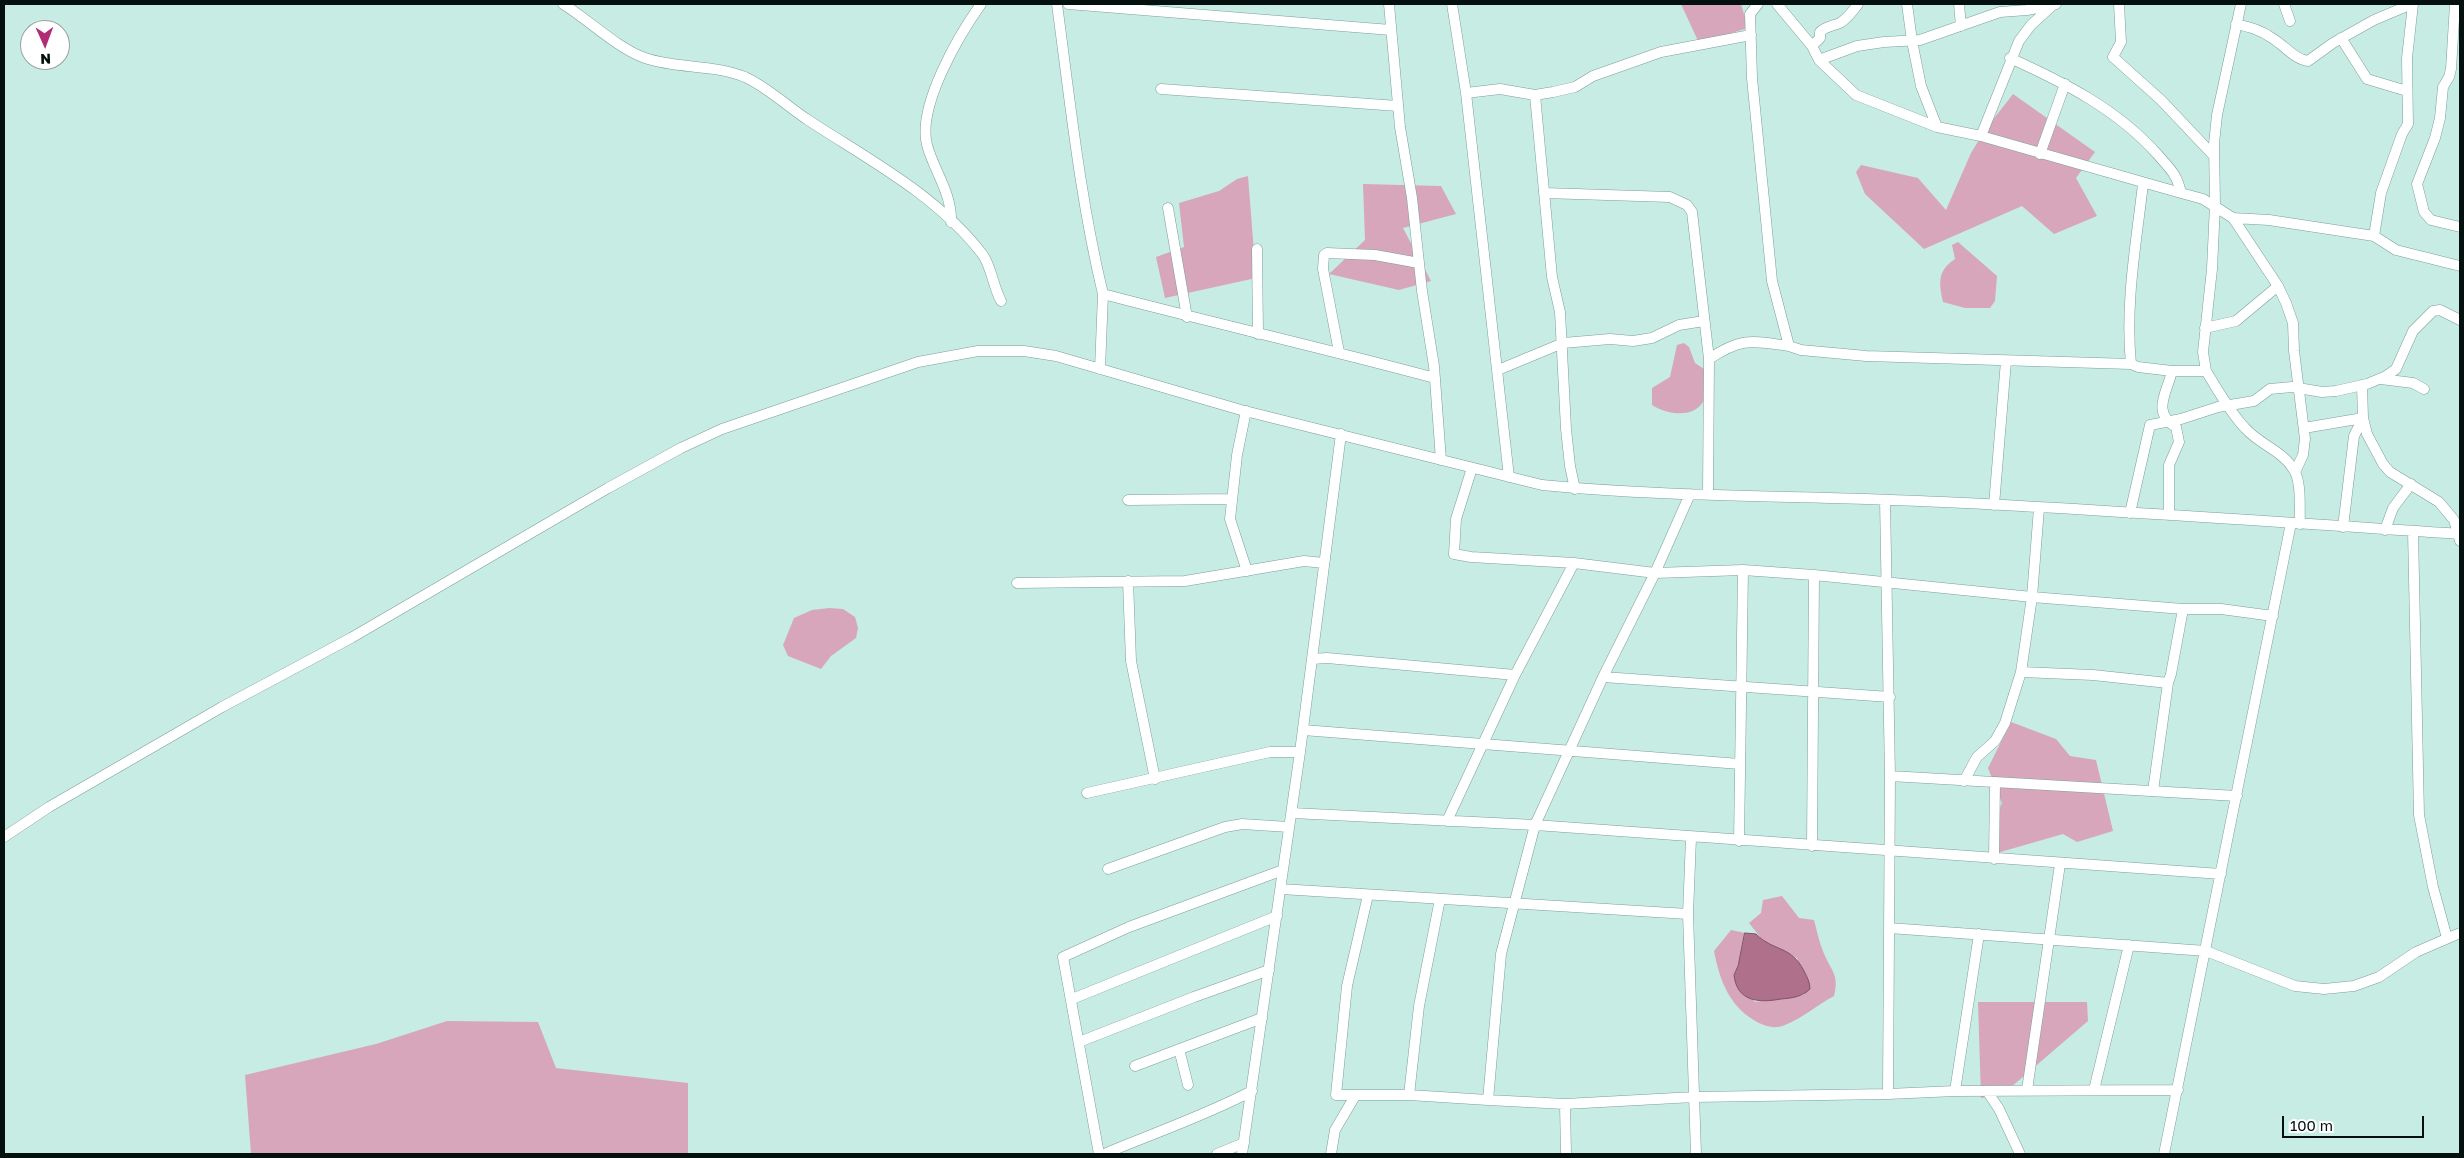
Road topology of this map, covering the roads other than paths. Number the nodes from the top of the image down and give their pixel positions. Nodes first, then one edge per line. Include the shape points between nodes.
1 (563, 4) edge
2 (981, 4) edge
3 (1057, 4) edge
4 (1068, 4) edge
5 (1389, 4) edge
6 (1452, 4) edge
7 (1758, 4) edge
8 (1777, 4) edge
9 (1858, 4) edge
10 (1907, 4) edge
11 (1959, 4) edge
12 (2119, 4) edge
13 (2241, 4) edge
14 (2284, 4) edge
15 (2413, 4) edge
16 (2455, 4) edge
17 (2050, 5) edge
18 (2290, 21) dead end
19 (2236, 24) junction
20 (1961, 26) junction
21 (1391, 30) junction
22 (1751, 35) junction
23 (2341, 38) junction
24 (1912, 41) junction
25 (1812, 46) junction
26 (2010, 58) junction
27 (1820, 60) junction
28 (2065, 84) junction
29 (1161, 88) dead end
30 (2407, 91) junction
31 (1466, 93) junction
32 (1535, 95) junction
33 (1398, 106) junction
34 (1937, 127) junction
35 (1981, 136) junction
36 (2040, 154) junction
37 (2214, 156) junction
38 (2143, 184) junction
39 (2181, 193) junction
40 (1544, 194) junction
41 (2215, 205) junction
42 (1168, 208) dead end
43 (2233, 218) junction
44 (951, 222) junction
45 (2460, 227) edge
46 (2374, 236) junction
47 (1257, 249) dead end
48 (1419, 263) junction
49 (2460, 266) edge
50 (2278, 286) junction
51 (1103, 294) junction
52 (1001, 301) dead end
53 (1187, 317) junction
54 (2460, 320) edge
55 (1704, 321) junction
56 (2205, 328) junction
57 (1258, 334) junction
58 (1563, 342) junction
59 (1789, 346) junction
60 (1340, 352) junction
61 (1709, 359) junction
62 (2006, 361) junction
63 (2131, 364) junction
64 (1100, 369) junction
65 (1498, 370) junction
66 (2172, 371) junction
67 (2206, 371) junction
68 (1435, 378) junction
69 (2380, 379) junction
70 (2362, 385) junction
71 (2300, 388) junction
72 (2424, 389) dead end
73 (2227, 406) junction
74 (1246, 411) junction
75 (2363, 418) junction
76 (2167, 422) junction
77 (2304, 428) junction
78 (1341, 434) junction
79 (1441, 460) junction
80 (1472, 468) junction
81 (2295, 472) junction
82 (1509, 477) junction
83 (2411, 484) junction
84 (1575, 489) junction
85 (1690, 494) junction
86 (1708, 494) junction
87 (1231, 499) junction
88 (1128, 500) dead end
89 (1885, 500) junction
90 (1994, 505) junction
91 (2039, 508) junction
92 (2130, 513) junction
93 (2169, 515) junction
94 (2296, 523) junction
95 (2343, 527) junction
96 (2385, 530) junction
97 (2413, 531) junction
98 (2459, 536) edge
99 (1324, 563) junction
100 (1574, 563) junction
101 (1743, 570) junction
102 (1247, 571) junction
103 (1655, 573) junction
104 (1814, 575) junction
105 (1128, 581) junction
106 (1887, 581) junction
107 (1017, 583) dead end
108 (2032, 597) junction
109 (2183, 609) junction
110 (2272, 616) junction
111 (1312, 659) junction
112 (2021, 672) junction
113 (1515, 675) junction
114 (1603, 678) junction
115 (2168, 683) junction
116 (1741, 688) junction
117 (1812, 693) junction
118 (1890, 697) junction
119 (1303, 730) junction
120 (1483, 744) junction
121 (1568, 750) junction
122 (1300, 752) junction
123 (1740, 764) junction
124 (1890, 776) junction
125 (1155, 779) junction
126 (1964, 780) junction
127 (1994, 782) junction
128 (2153, 791) junction
129 (1087, 793) dead end
130 (2237, 796) junction
131 (1292, 813) junction
132 (1447, 821) junction
133 (1535, 825) junction
134 (1290, 828) junction
135 (4, 837) edge
136 (1691, 838) junction
137 (1739, 841) junction
138 (1812, 846) junction
139 (1890, 852) junction
140 (1994, 859) junction
141 (2060, 864) junction
142 (1108, 869) dead end
143 (1283, 870) junction
144 (2222, 874) junction
145 (1281, 889) junction
146 (1368, 894) junction
147 (1440, 899) junction
148 (1514, 904) junction
149 (1688, 914) junction
150 (1277, 916) junction
151 (1889, 928) junction
152 (2460, 933) edge
153 (1979, 934) junction
154 (2447, 938) junction
155 (2050, 939) junction
156 (2129, 945) junction
157 (2206, 951) junction
158 (1269, 970) junction
159 (1072, 1000) junction
160 (1262, 1018) junction
161 (1079, 1042) junction
162 (1179, 1049) junction
163 (1135, 1066) dead end
164 (1188, 1086) dead end
165 (2027, 1090) junction
166 (2094, 1090) junction
167 (2178, 1090) junction
168 (1252, 1091) junction
169 (1955, 1091) junction
170 (1987, 1091) junction
171 (1888, 1094) junction
172 (1355, 1096) junction
173 (1410, 1096) junction
174 (1694, 1097) junction
175 (1488, 1100) junction
176 (1566, 1104) junction
177 (1244, 1143) junction
178 (1099, 1154) edge
179 (1104, 1154) edge
180 (1217, 1154) edge
181 (1242, 1154) edge
182 (1331, 1154) edge
183 (1566, 1154) edge
184 (1696, 1154) edge
185 (2020, 1154) edge
186 (2164, 1154) edge

1 - 44 street via 626,48 646,58 708,67 745,77 878,163
2 - 44 street via 947,60 926,124 927,144 949,200
3 - 51 street via 1083,197
4 - 21 street
5 - 21 street
6 - 31 street
7 - 22 street via 1750,14
8 - 25 street
9 - 25 street via 1841,22 1824,28
10 - 24 street
11 - 20 street
12 - 37 street via 2122,42 2113,57 2161,100
13 - 19 street
14 - 18 street
15 - 23 street
15 - 30 street
16 - 45 street via 2451,69 2442,87 2435,138 2417,184 2424,212 2431,220
17 - 20 street via 2000,12
17 - 26 street via 2031,25
19 - 23 street via 2257,29 2300,60 2308,61
19 - 37 street via 2217,115
20 - 24 street
21 - 33 street
22 - 32 street via 1661,52 1593,76 1575,87
22 - 59 street via 1752,78 1772,281
23 - 30 street via 2367,79
24 - 27 street via 1857,46
24 - 34 street via 1921,86
25 - 27 street
26 - 28 street
26 - 35 street
27 - 34 street via 1856,95
28 - 36 street
28 - 39 street via 2107,108 2146,142 2178,178
29 - 33 street
30 - 46 street via 2408,124 2381,193
31 - 32 street via 1500,89
31 - 65 street
32 - 40 street
33 - 48 street
34 - 35 street
35 - 36 street
36 - 38 street
37 - 41 street
38 - 39 street
38 - 63 street via 2131,286 2128,338
39 - 41 street
40 - 55 street via 1670,197 1686,205 1692,212 1696,237
40 - 58 street via 1552,277
41 - 43 street
41 - 56 street
42 - 53 street
43 - 46 street via 2269,220
43 - 50 street
44 - 52 street via 984,258
46 - 49 street via 2396,250
47 - 57 street
48 - 60 street via 1350,253 1324,255 1323,269
48 - 68 street
50 - 56 street via 2236,321
50 - 71 street via 2293,323
51 - 53 street
51 - 64 street
53 - 57 street
54 - 69 street via 2440,310 2433,311 2413,331 2396,369
55 - 58 street via 1678,325 1652,338 1633,341 1610,338
55 - 61 street
56 - 67 street via 2203,352
57 - 60 street
58 - 65 street
58 - 84 street via 1566,429
59 - 61 street via 1749,341 1729,346
59 - 62 street via 1866,356
60 - 68 street
61 - 86 street
62 - 63 street
62 - 90 street
63 - 66 street
64 - 74 street
64 - 135 street via 1056,356 1024,351 953,354 918,362 722,429 608,488 351,638 222,707 49,807
65 - 82 street
66 - 67 street
66 - 76 street via 2162,408
67 - 73 street
68 - 79 street
69 - 70 street
69 - 72 street via 2413,383
70 - 71 street via 2329,392
70 - 75 street
71 - 73 street via 2270,389 2254,401
71 - 77 street
73 - 76 street
73 - 81 street via 2244,428 2258,441 2282,454
74 - 78 street
74 - 87 street
75 - 77 street
75 - 83 street via 2367,434 2383,464
75 - 95 street via 2354,436
76 - 92 street via 2148,427
76 - 93 street via 2176,427 2179,442 2169,465
77 - 81 street via 2303,455
78 - 79 street
78 - 99 street
79 - 80 street
80 - 82 street
80 - 100 street via 1456,519 1454,554
81 - 94 street
82 - 84 street
83 - 96 street via 2393,508
83 - 98 street via 2439,502 2454,520
84 - 85 street
85 - 86 street
85 - 103 street
86 - 89 street
87 - 88 street
87 - 102 street via 1230,519
89 - 90 street
89 - 106 street
90 - 91 street
91 - 92 street
91 - 108 street
92 - 93 street
93 - 94 street
94 - 95 street
94 - 110 street
95 - 96 street
96 - 97 street
97 - 98 street
97 - 154 street via 2419,815
99 - 102 street via 1304,561
99 - 111 street
100 - 103 street
100 - 113 street
101 - 103 street
101 - 104 street
101 - 116 street
102 - 105 street via 1185,581
103 - 114 street
104 - 106 street
104 - 117 street
105 - 107 street
105 - 125 street via 1131,661
106 - 108 street
106 - 118 street
108 - 109 street
108 - 112 street
109 - 110 street via 2221,609
109 - 115 street
110 - 130 street
111 - 113 street
111 - 119 street
112 - 115 street
112 - 126 street via 2005,723 1995,741 1977,757
113 - 120 street
114 - 116 street
114 - 121 street
115 - 128 street
116 - 117 street
116 - 123 street
117 - 118 street
117 - 138 street
118 - 124 street
119 - 120 street
119 - 122 street
120 - 121 street
120 - 132 street
121 - 123 street
121 - 133 street
122 - 125 street via 1270,752
122 - 131 street
123 - 137 street
124 - 126 street
124 - 139 street
125 - 129 street
126 - 127 street
127 - 128 street
127 - 140 street
128 - 130 street
130 - 144 street
131 - 132 street
131 - 134 street
132 - 133 street
133 - 136 street
133 - 148 street
134 - 142 street via 1242,824 1225,827
134 - 143 street
136 - 137 street
136 - 149 street
137 - 138 street
138 - 139 street
139 - 140 street
139 - 151 street
140 - 141 street
141 - 144 street
141 - 155 street
143 - 145 street
143 - 159 street via 1066,954
144 - 157 street
145 - 146 street
145 - 150 street
146 - 147 street
146 - 172 street via 1347,986 1336,1095
147 - 148 street
147 - 173 street via 1419,1006
148 - 149 street
148 - 175 street via 1501,954
149 - 174 street
150 - 158 street
150 - 159 street
151 - 153 street
151 - 171 street
152 - 154 street
153 - 155 street
153 - 169 street
154 - 157 street via 2396,963 2379,977 2354,986 2324,989 2294,986
155 - 156 street
155 - 165 street
156 - 157 street
156 - 166 street
157 - 167 street
158 - 160 street
158 - 161 street
159 - 161 street
160 - 162 street
160 - 168 street
161 - 178 street
162 - 163 street
162 - 164 street
165 - 166 street
165 - 170 street
166 - 167 street
167 - 186 street
168 - 177 street
168 - 179 street via 1191,1121 1166,1127
169 - 170 street
169 - 171 street
170 - 185 street via 1999,1108
171 - 174 street
172 - 173 street
172 - 182 street via 1335,1130
173 - 175 street
174 - 176 street
174 - 184 street
175 - 176 street
176 - 183 street
177 - 180 street
177 - 181 street

